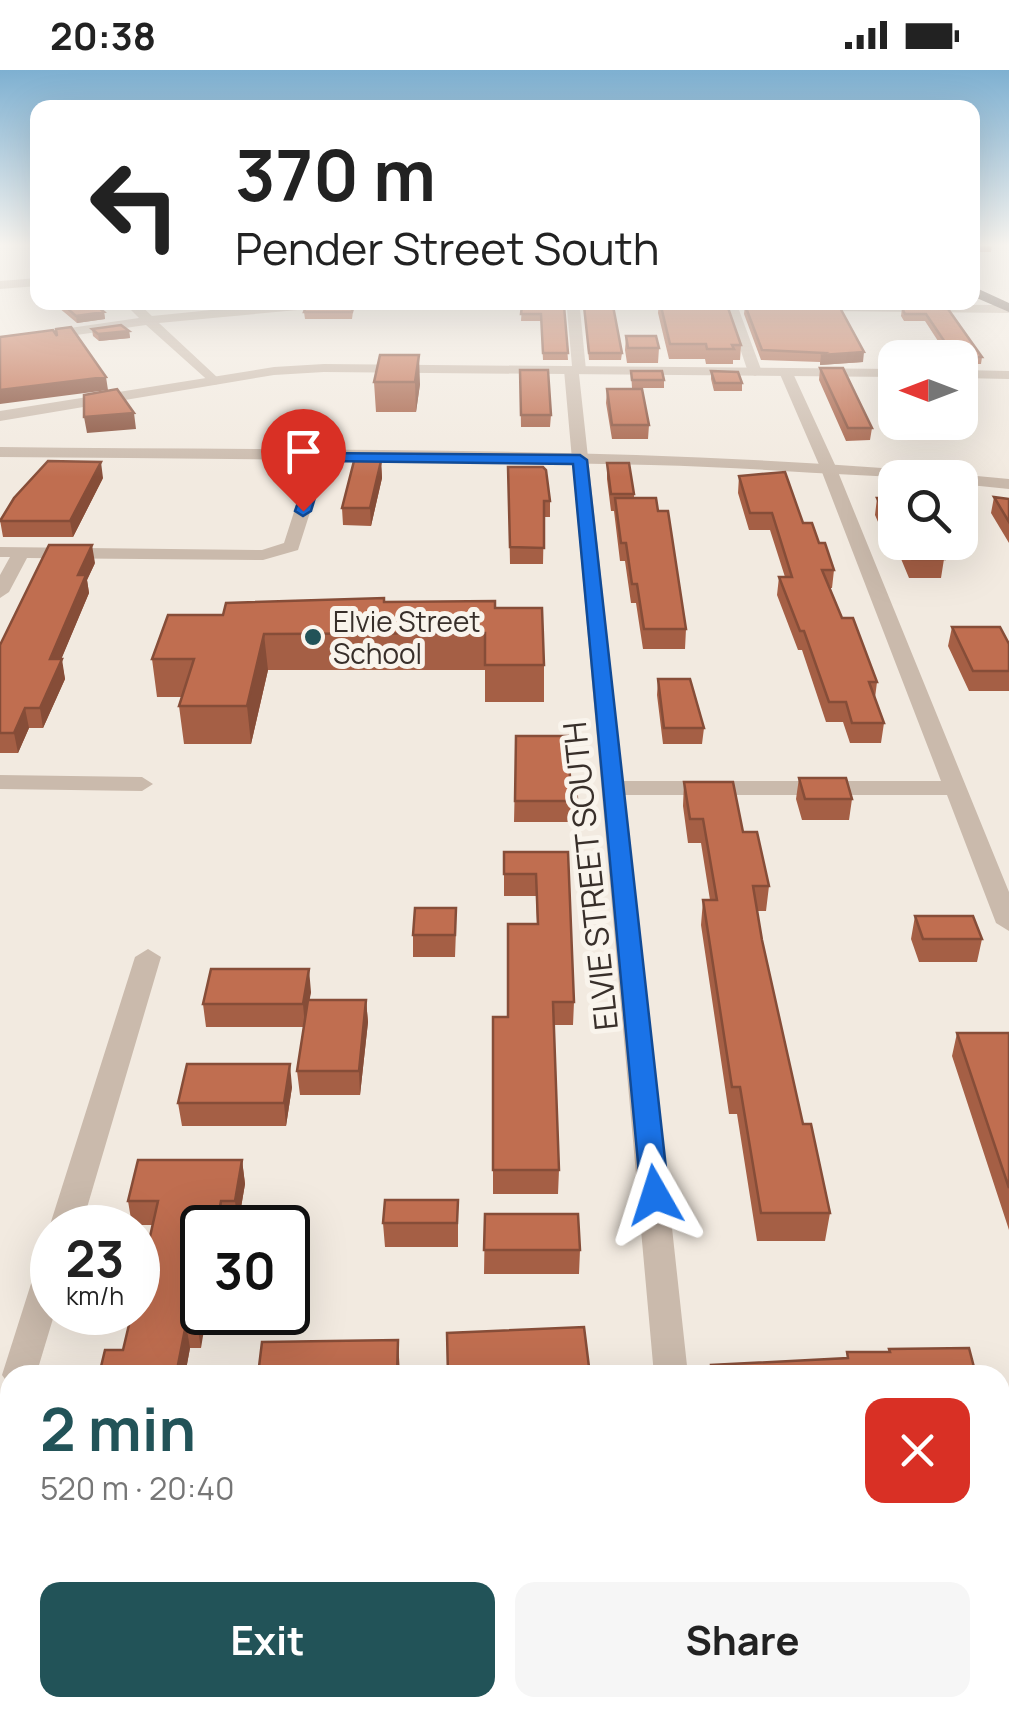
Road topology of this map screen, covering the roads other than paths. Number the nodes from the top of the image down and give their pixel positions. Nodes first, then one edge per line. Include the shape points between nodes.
1 (128, 323) edge
2 (150, 323) edge
3 (574, 323) edge
4 (738, 323) edge
5 (0, 342) edge
6 (575, 370) junction
7 (755, 372) junction
8 (786, 372) junction
9 (878, 374) edge
10 (978, 374) edge
11 (1009, 375) edge
12 (213, 381) junction
13 (0, 416) edge
14 (0, 452) edge
15 (320, 456) junction
16 (580, 460) junction
17 (828, 467) junction
18 (878, 472) edge
19 (978, 480) edge
20 (1009, 484) edge
21 (22, 551) junction
22 (0, 552) edge
23 (0, 592) edge
24 (0, 782) edge
25 (142, 784) dead end
26 (614, 788) junction
27 (954, 788) junction
28 (1009, 923) edge
29 (148, 957) dead end
30 (72, 1205) edge
31 (32, 1335) edge
32 (23, 1365) edge
33 (670, 1365) edge

1 - 5 street
2 - 12 street
3 - 6 street, ELVIE STREET SOUTH
4 - 7 street
6 - 7 street
6 - 12 street via 324,368
6 - 16 street, ELVIE STREET SOUTH
7 - 8 street
8 - 9 street
8 - 17 street
10 - 11 street
12 - 13 street
14 - 15 street
15 - 16 street
15 - 21 street via 292,546 280,552
16 - 17 street
16 - 26 street, ELVIE STREET SOUTH
17 - 18 street
17 - 27 street
19 - 20 street
21 - 22 street
21 - 23 street
24 - 25 street
26 - 27 street
26 - 33 street, ELVIE STREET SOUTH
27 - 28 street
29 - 30 street
31 - 32 street

